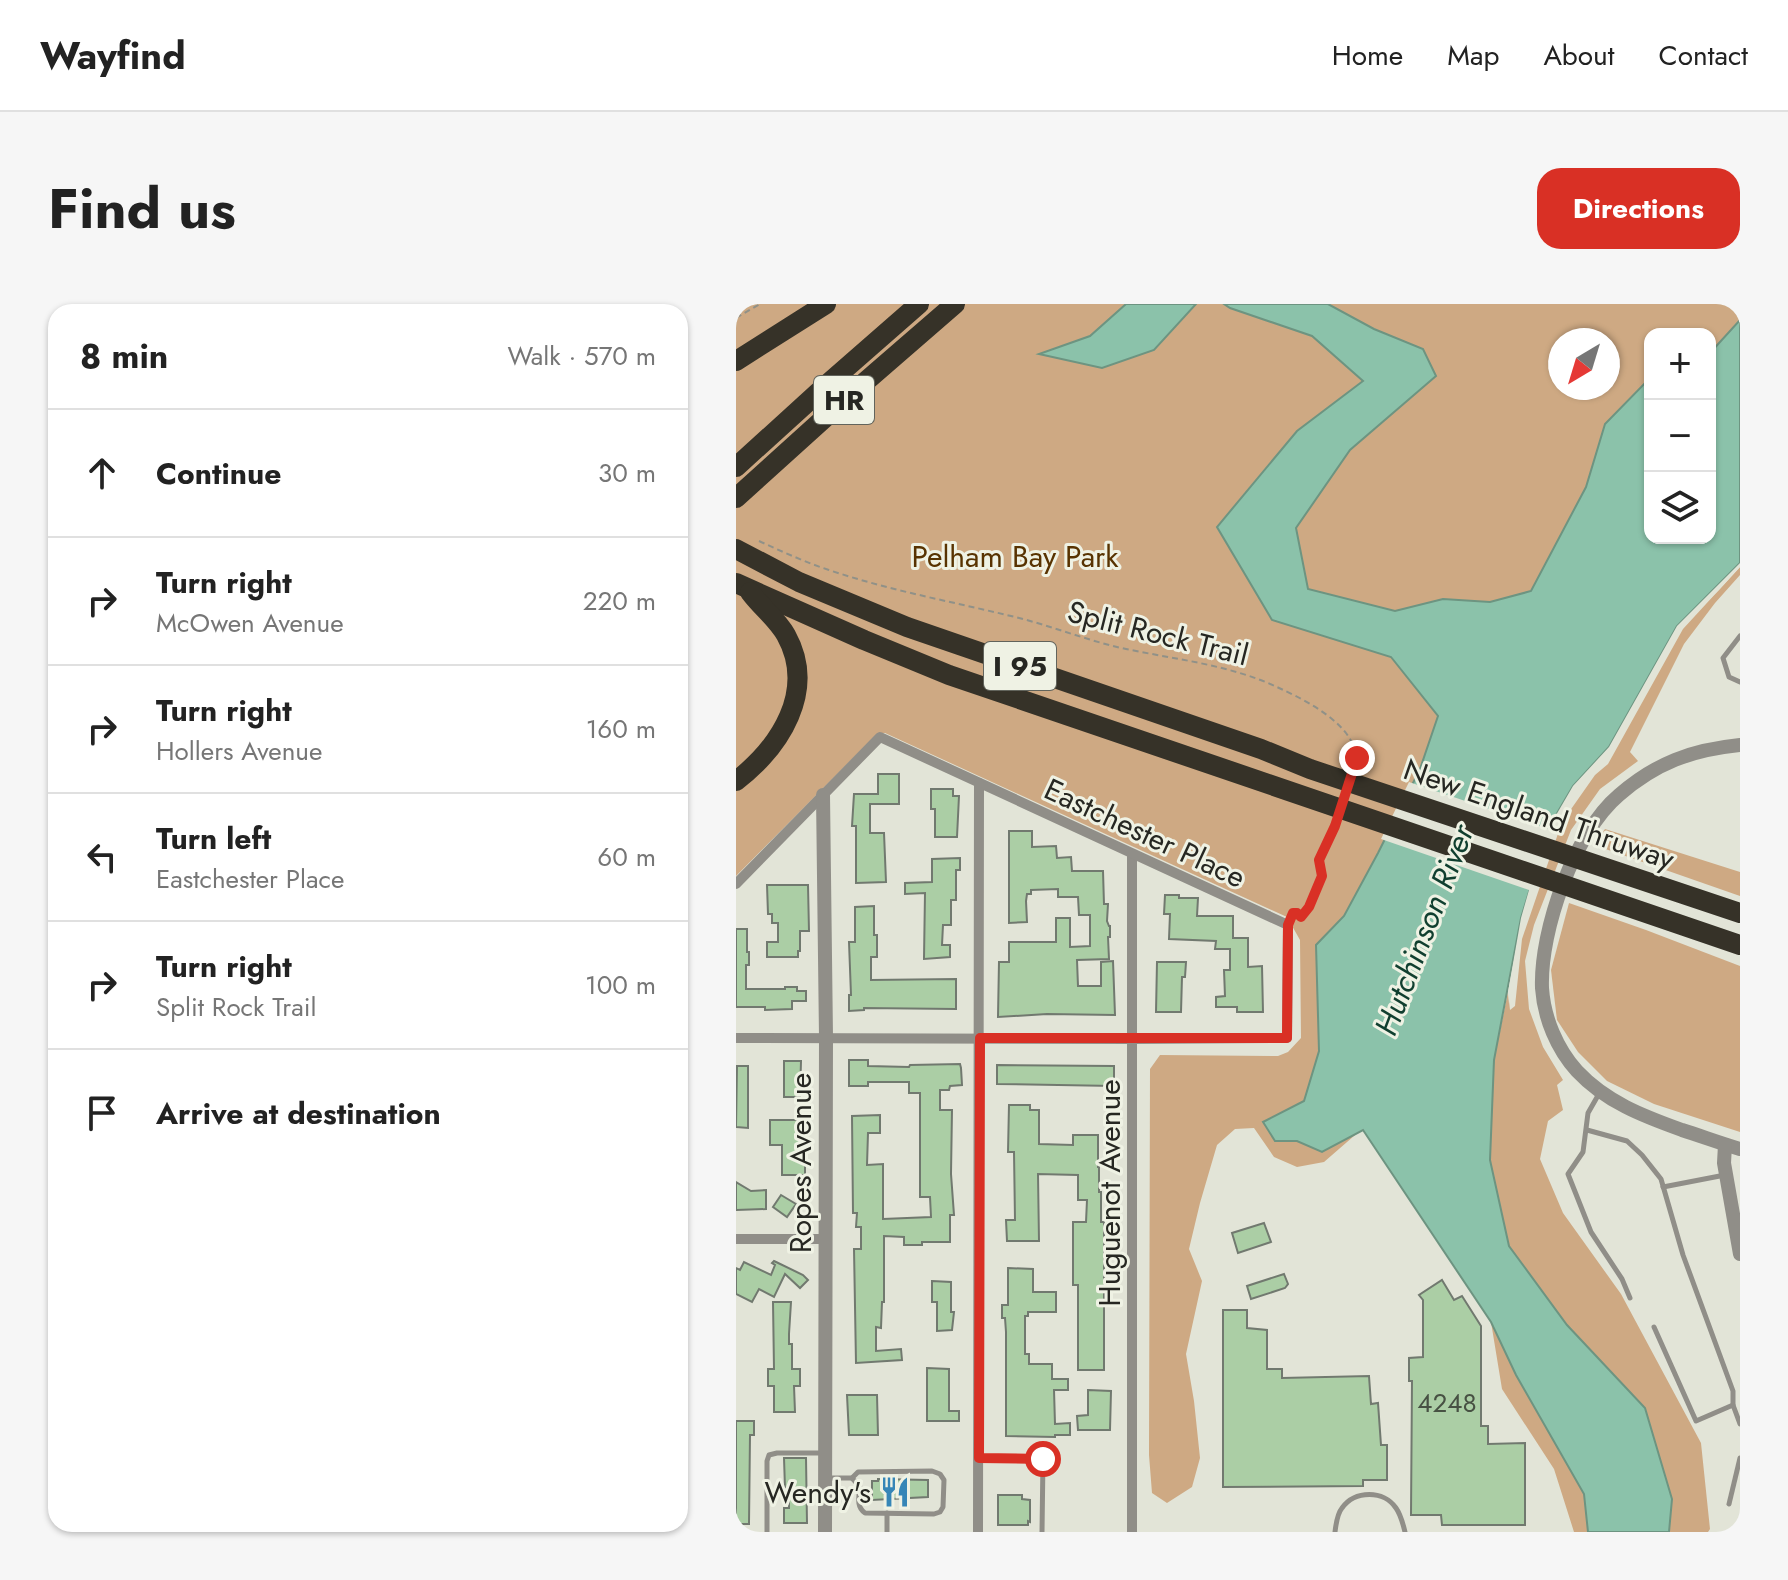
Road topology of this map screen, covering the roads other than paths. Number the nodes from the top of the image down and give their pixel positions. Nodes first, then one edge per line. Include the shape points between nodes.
1 (826, 304) edge
2 (919, 304) edge
3 (955, 304) edge
4 (736, 361) edge
5 (736, 467) edge
6 (736, 498) edge
7 (736, 549) edge
8 (742, 586) edge
9 (1740, 636) edge
10 (1740, 682) edge
11 (1740, 745) edge
12 (736, 781) edge
13 (979, 783) junction
14 (823, 795) junction
15 (1132, 855) junction
16 (736, 884) edge
17 (1740, 913) edge
18 (1740, 945) edge
19 (826, 1037) junction
20 (736, 1038) edge
21 (980, 1038) junction
22 (1133, 1039) junction
23 (1600, 1092) junction
24 (1587, 1130) junction
25 (1725, 1145) junction
26 (1740, 1149) edge
27 (1726, 1175) junction
28 (1663, 1187) junction
29 (736, 1239) edge
30 (826, 1239) junction
31 (1740, 1254) edge
32 (1630, 1298) dead end
33 (1654, 1327) dead end
34 (1733, 1405) junction
35 (1740, 1424) edge
36 (825, 1453) junction
37 (979, 1458) junction
38 (1740, 1458) edge
39 (825, 1478) junction
40 (852, 1478) junction
41 (1729, 1504) dead end
42 (887, 1513) junction
43 (767, 1532) edge
44 (825, 1532) edge
45 (887, 1532) edge
46 (978, 1532) edge
47 (1042, 1532) edge
48 (1132, 1532) edge
49 (1335, 1532) edge
50 (1405, 1532) edge

1 - 4 highway
2 - 5 highway, HR
3 - 6 highway, HR
7 - 17 highway, New England Thruway / I 95 via 907,627
8 - 12 highway via 788,639 797,685 782,732
8 - 18 highway, New England Thruway / I 95 via 949,675
9 - 10 lane via 1723,658 1729,677
11 - 23 street via 1676,758 1616,797 1588,830 1556,902 1542,987 1545,1005 1566,1058
13 - 14 street, Eastchester Place via 880,737
13 - 15 street, Eastchester Place
13 - 21 street
14 - 16 street
14 - 19 street, Ropes Avenue
15 - 22 street, Huguenot Avenue
15 - 22 street, Eastchester Place via 1288,925 1287,1038
19 - 20 street
19 - 21 street
19 - 30 street, Ropes Avenue
21 - 22 street
21 - 37 street
22 - 48 street, Huguenot Avenue
23 - 24 lane via 1588,1113
23 - 25 street via 1625,1108
24 - 28 lane via 1627,1141
24 - 32 lane via 1583,1152 1568,1174 1591,1232
25 - 26 street
25 - 27 street
27 - 28 lane
27 - 31 street
28 - 34 lane via 1733,1391
29 - 30 street
30 - 36 street, Ropes Avenue
33 - 34 lane via 1696,1421
34 - 35 lane
36 - 39 street, Ropes Avenue
36 - 43 lane via 769,1455
37 - 46 street
37 - 47 lane via 1043,1459
38 - 41 lane
39 - 40 lane
39 - 44 street, Ropes Avenue
40 - 42 lane via 860,1487 861,1510
40 - 42 lane via 858,1472 932,1471 944,1480 940,1512
42 - 45 lane
49 - 50 lane via 1345,1504 1369,1494 1394,1505

